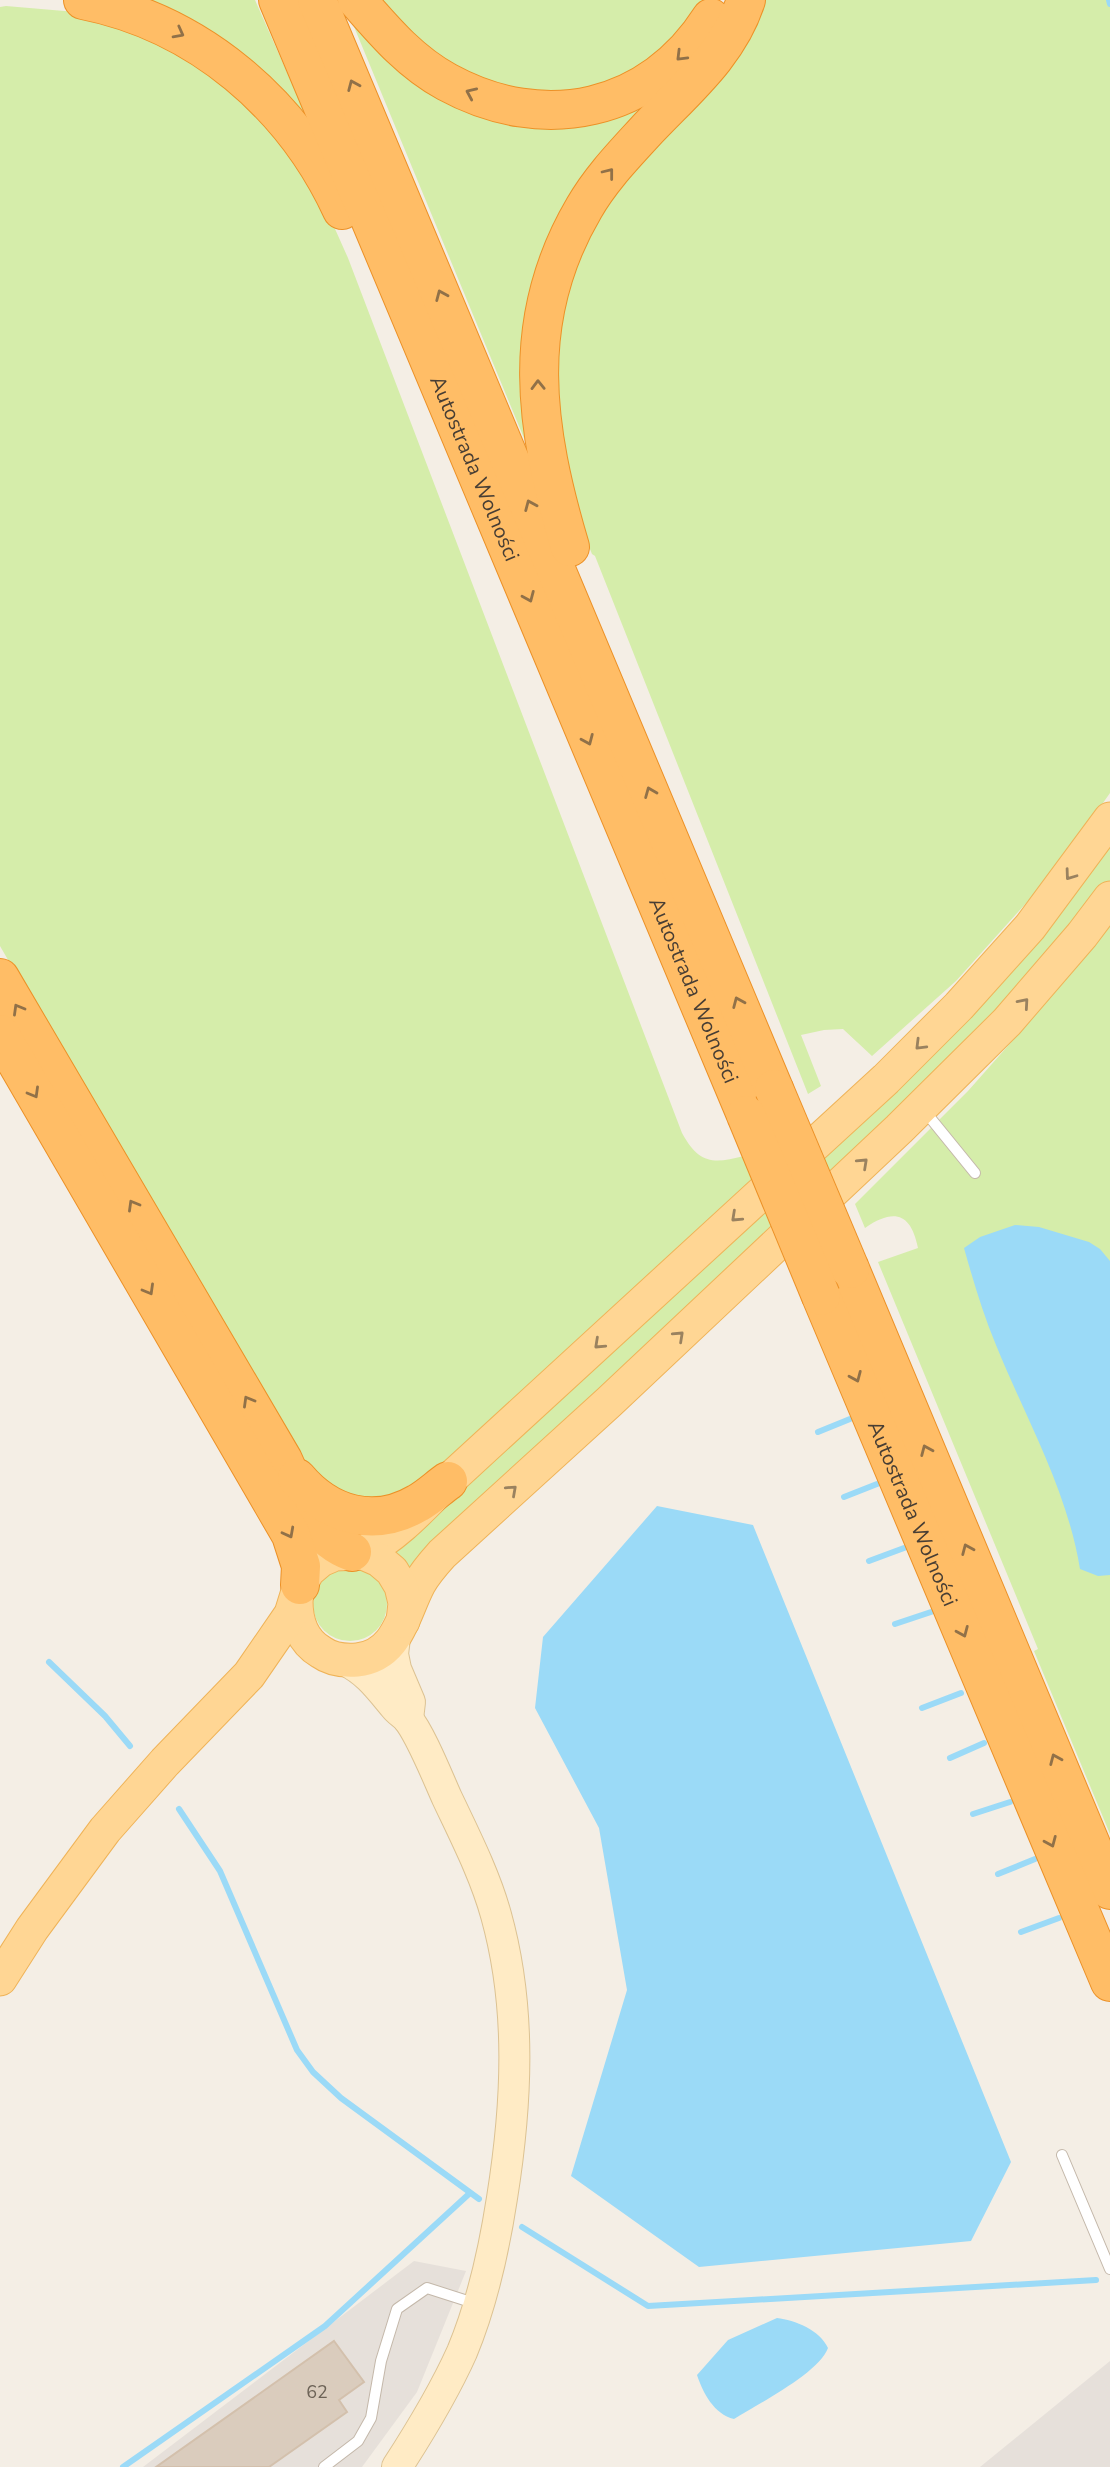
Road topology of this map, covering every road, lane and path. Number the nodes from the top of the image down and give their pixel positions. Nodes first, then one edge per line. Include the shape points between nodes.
1 (83, 0) edge
2 (278, 0) edge
3 (317, 0) edge
4 (357, 0) edge
5 (720, 0) edge
6 (746, 0) edge
7 (483, 490) junction
8 (633, 748) junction
9 (1110, 819) edge
10 (1110, 898) edge
11 (0, 978) edge
12 (0, 1034) edge
13 (921, 1107) junction
14 (975, 1172) dead end
15 (283, 1460) junction
16 (448, 1481) junction
17 (357, 1553) junction
18 (298, 1593) junction
19 (399, 1629) junction
20 (332, 1656) junction
21 (249, 1675) junction
22 (408, 1719) junction
23 (1110, 1890) edge
24 (0, 1979) edge
25 (1110, 1982) edge
26 (1062, 2155) dead end
27 (1110, 2269) edge
28 (478, 2305) junction
29 (324, 2467) edge
30 (397, 2467) edge

1 -> 7 highway via 141,16 199,44 249,83 288,124 322,169 429,400
2 - 7 highway, Autostrada Wolności
8 -> 3 highway, Autostrada Wolności
5 -> 4 highway via 700,36 652,80 599,104 551,111 505,105 446,82 410,57
8 -> 6 highway via 625,690 571,549 545,452 538,400 542,328 558,266 585,207 612,168 716,57
7 -> 25 highway, Autostrada Wolności, bridge
23 -> 8 highway, Autostrada Wolności, bridge
9 -> 16 main road via 1030,927 967,998 662,1287
13 -> 10 main road via 1007,1022
15 -> 11 highway
12 -> 18 highway via 291,1535 301,1566
13 - 14 lane
19 -> 13 main road via 422,1578 442,1554
15 - 16 highway via 322,1502 356,1516 400,1511
15 - 17 highway via 314,1526 331,1542
16 - 17 main road via 393,1535
17 - 18 main road via 335,1553 321,1560 308,1571
17 - 19 main road via 379,1560 401,1586 405,1603
18 - 20 main road via 298,1624 310,1644
18 - 21 main road via 286,1623
19 - 20 main road via 382,1651 365,1659
19 - 22 street via 393,1654 410,1702
20 - 21 main road via 300,1652
20 - 22 street via 362,1669
21 - 24 main road via 105,1830
22 - 28 street via 439,1779 496,1914 512,2003 516,2049 506,2169
26 - 27 lane
28 - 29 lane via 427,2288 397,2309 381,2361 372,2418 358,2441
28 - 30 street via 444,2390

